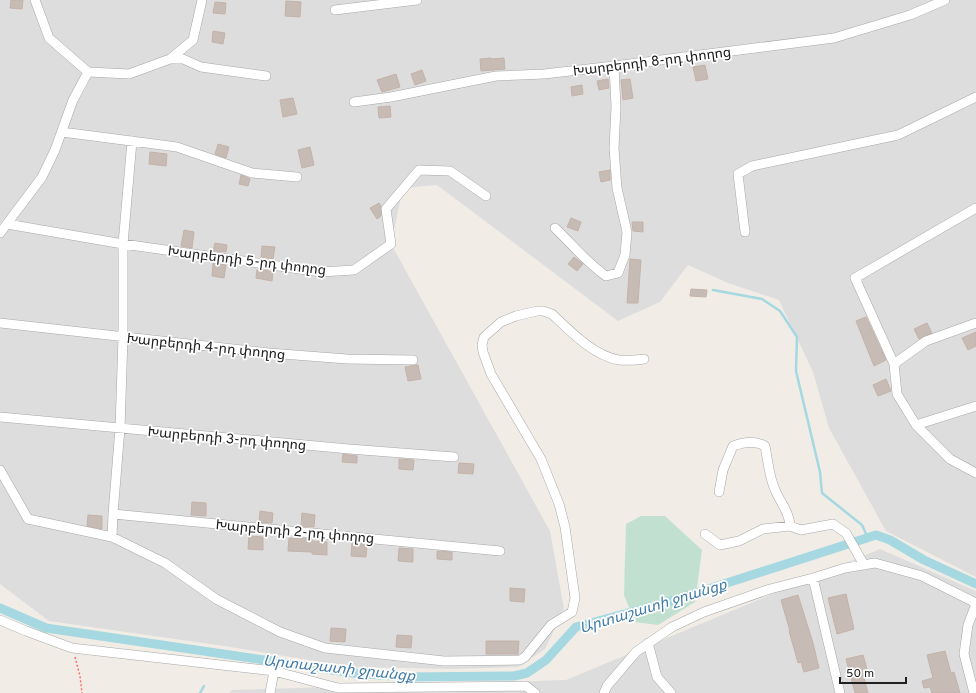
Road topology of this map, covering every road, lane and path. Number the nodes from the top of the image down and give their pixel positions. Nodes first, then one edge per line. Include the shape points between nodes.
1 (35, 0) edge
2 (202, 0) edge
3 (417, 0) edge
4 (945, 0) edge
5 (335, 10) dead end
6 (170, 59) junction
7 (614, 66) junction
8 (88, 72) junction
9 (266, 76) dead end
10 (976, 97) edge
11 (354, 102) dead end
12 (62, 132) junction
13 (132, 141) junction
14 (297, 177) dead end
15 (486, 196) dead end
16 (976, 208) edge
17 (6, 224) junction
18 (555, 228) dead end
19 (746, 232) dead end
20 (0, 233) edge
21 (123, 244) junction
22 (0, 323) edge
23 (976, 323) edge
24 (123, 337) junction
25 (644, 359) dead end
26 (413, 360) dead end
27 (894, 364) junction
28 (976, 406) edge
29 (0, 417) edge
30 (916, 425) junction
31 (120, 428) junction
32 (454, 457) dead end
33 (0, 470) edge
34 (976, 473) edge
35 (719, 492) dead end
36 (113, 514) junction
37 (790, 526) junction
38 (705, 534) dead end
39 (112, 537) junction
40 (500, 551) dead end
41 (864, 565) junction
42 (813, 578) junction
43 (976, 604) edge
44 (0, 620) edge
45 (648, 643) junction
46 (72, 648) junction
47 (274, 671) junction
48 (82, 693) edge
49 (270, 693) edge
50 (535, 693) edge
51 (604, 693) edge
52 (670, 693) edge
53 (840, 693) edge
54 (974, 693) edge

1 - 8 street via 49,38
2 - 6 street via 193,40
3 - 5 street
4 - 7 street, Խարբերդի 8-րդ փողոց via 910,15 834,38
6 - 8 street via 129,74
6 - 9 street via 183,59 201,67
7 - 11 street, Խարբերդի 8-րդ փողոց via 544,74 496,76
7 - 18 street via 614,148 617,188 626,232 625,255 618,273 606,276 594,268
8 - 12 street via 73,100
10 - 19 street via 898,134 752,166 738,174
12 - 13 street
12 - 17 street via 42,177
13 - 14 street via 176,147 252,172
13 - 21 street
15 - 21 street, Խարբերդի 5-րդ փողոց via 450,171 420,170 386,209 391,244 354,270 321,272
16 - 27 street via 855,278
17 - 20 street
17 - 21 street, Խարբերդի 5-րդ փողոց
21 - 24 street
22 - 24 street, Խարբերդի 4-րդ փողոց
23 - 27 street via 926,342
24 - 26 street, Խարբերդի 4-րդ փողոց via 269,353 347,359
24 - 31 street
25 - 39 street via 618,360 600,354 552,314 543,310 501,322 484,337 483,352 492,374 541,459 559,504 575,600 570,613 551,625 520,660 444,661 325,648 273,629 216,599 165,563
27 - 30 street via 897,394
28 - 30 street
29 - 31 street, Խարբերդի 3-րդ փողոց
30 - 34 street via 950,459
31 - 32 street, Խարբերդի 3-րդ փողոց
31 - 36 street
33 - 39 street via 28,519
35 - 37 street via 723,470 733,446 759,443 765,446 775,491 790,520
36 - 39 street
36 - 40 street, Խարբերդի 2-րդ փողոց
37 - 38 street via 763,529 740,541 720,545
37 - 41 street via 801,530 833,524 846,534
41 - 42 street
41 - 43 street via 875,563 922,576
42 - 45 street via 770,589 704,612 672,627
42 - 53 street
43 - 54 street via 968,625 964,654
44 - 46 street
45 - 51 street via 636,652
45 - 52 street via 657,676
46 - 47 street
46 - 48 path
47 - 49 street
47 - 50 street via 338,688 526,686

